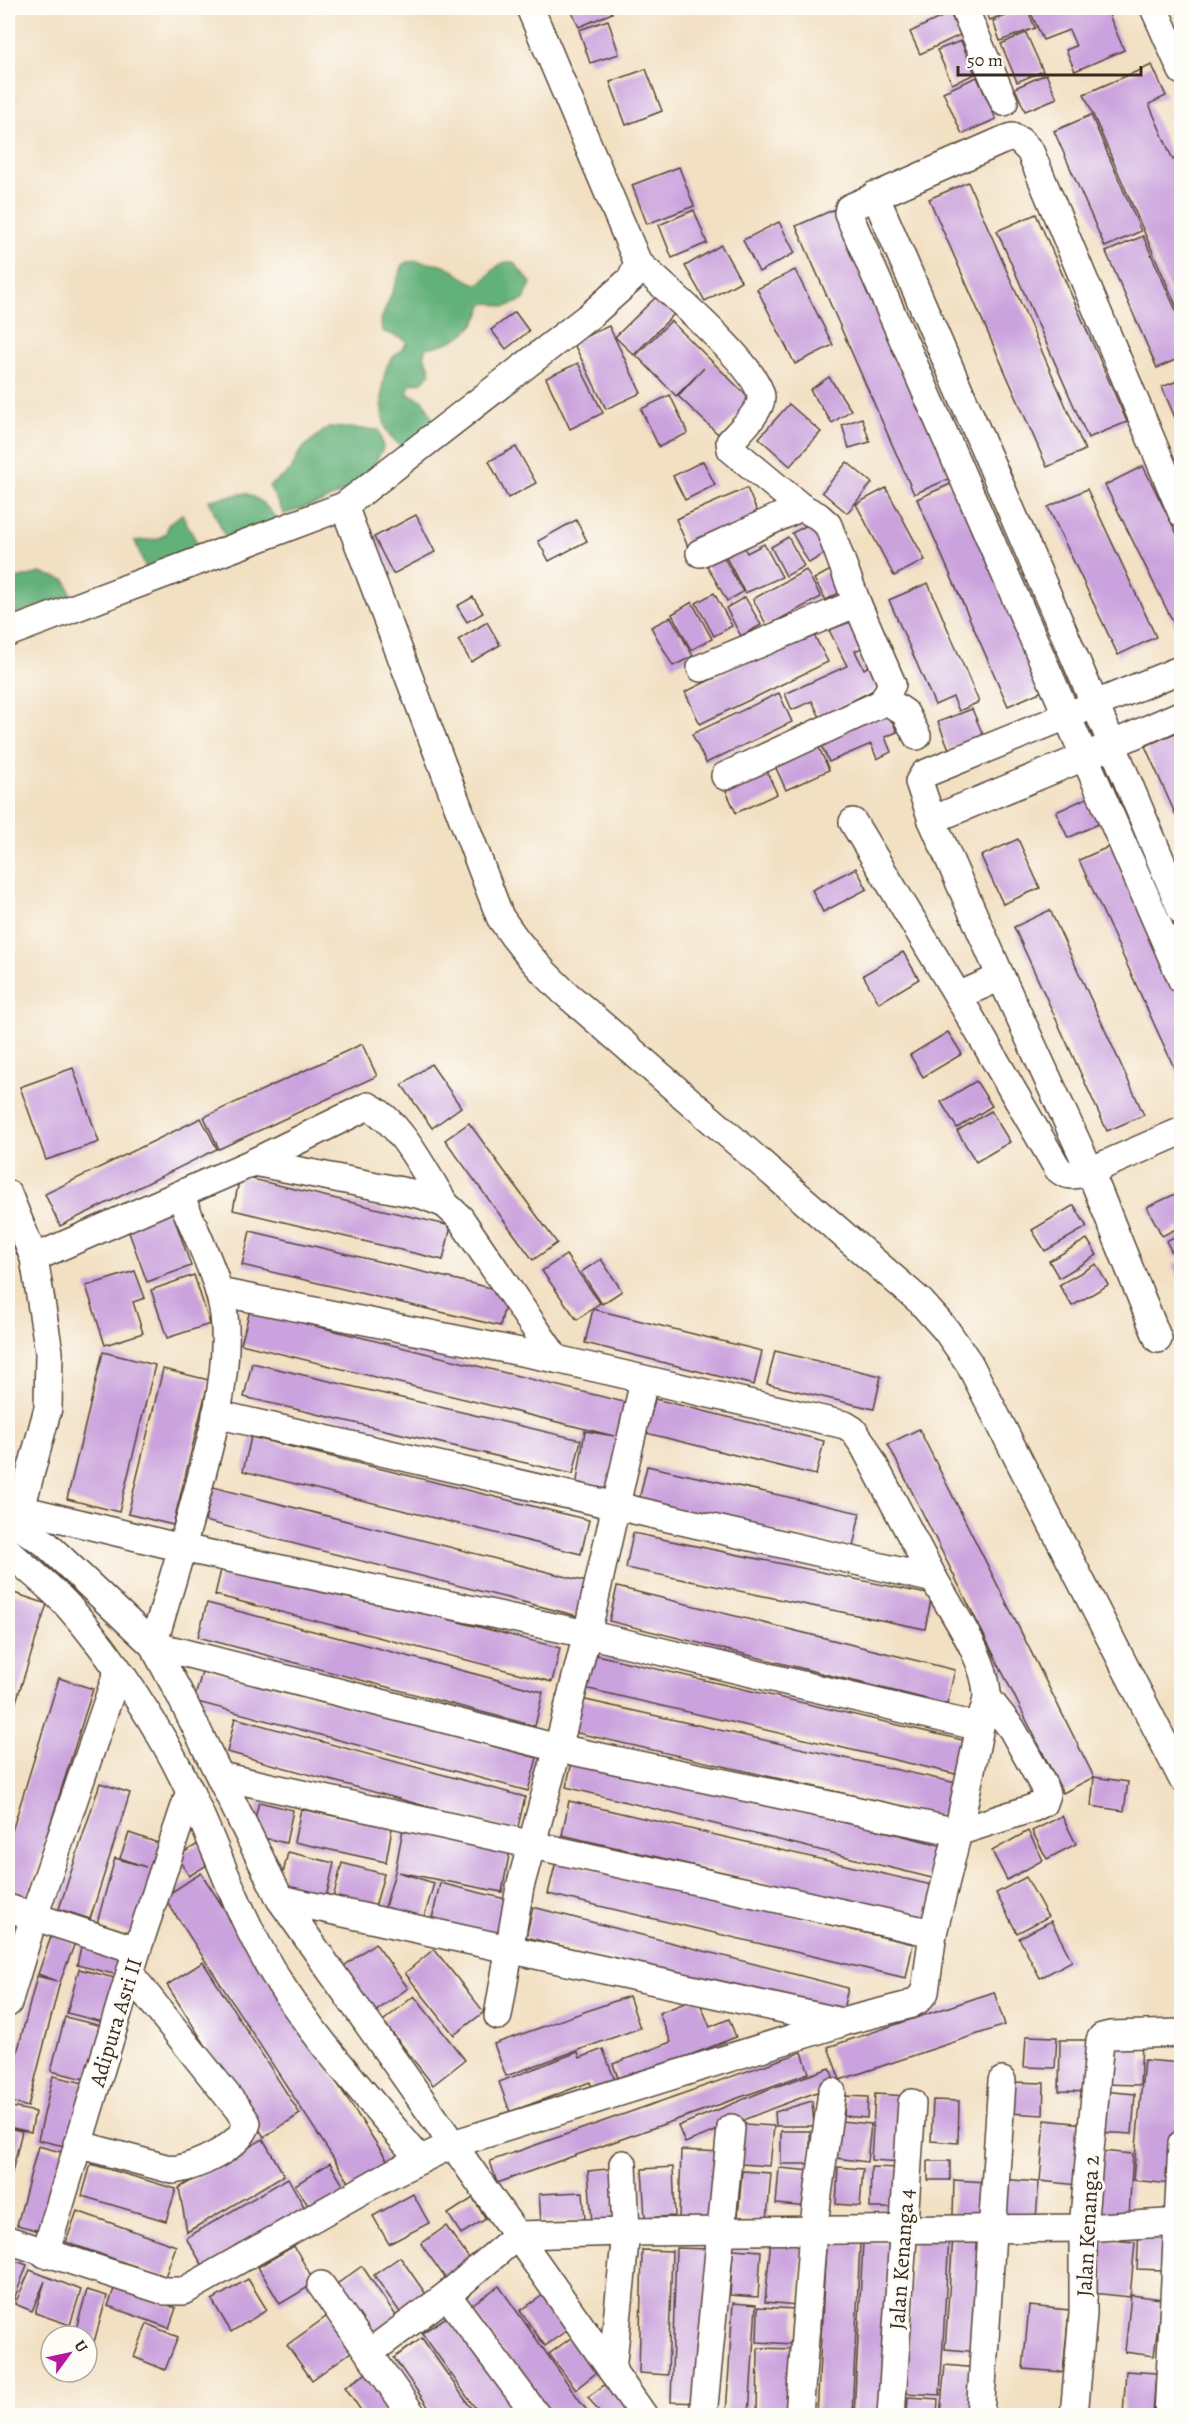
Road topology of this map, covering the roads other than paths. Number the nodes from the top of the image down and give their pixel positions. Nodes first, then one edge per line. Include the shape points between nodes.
1 (530, 8) edge
2 (964, 8) edge
3 (1154, 8) edge
4 (1182, 71) edge
5 (1004, 102) dead end
6 (875, 195) junction
7 (638, 263) junction
8 (993, 470) junction
9 (964, 482) junction
10 (344, 506) junction
11 (801, 507) junction
12 (1182, 513) edge
13 (700, 552) dead end
14 (857, 603) junction
15 (8, 633) edge
16 (702, 668) dead end
17 (1182, 669) edge
18 (886, 700) junction
19 (1094, 703) junction
20 (1182, 714) edge
21 (1065, 715) junction
22 (917, 736) dead end
23 (1112, 744) junction
24 (1084, 757) junction
25 (725, 776) dead end
26 (932, 820) junction
27 (853, 822) dead end
28 (1182, 911) edge
29 (1000, 977) junction
30 (1182, 980) edge
31 (958, 996) junction
32 (1182, 1131) edge
33 (254, 1162) junction
34 (1090, 1171) junction
35 (8, 1194) edge
36 (180, 1195) junction
37 (445, 1204) junction
38 (34, 1258) junction
39 (219, 1292) junction
40 (1158, 1339) dead end
41 (556, 1359) junction
42 (644, 1381) junction
43 (216, 1414) junction
44 (617, 1506) junction
45 (13, 1534) edge
46 (182, 1548) junction
47 (933, 1579) junction
48 (586, 1634) junction
49 (153, 1645) junction
50 (118, 1671) junction
51 (987, 1697) junction
52 (980, 1728) junction
53 (558, 1748) junction
54 (220, 1776) junction
55 (1182, 1778) edge
56 (190, 1791) junction
57 (958, 1832) junction
58 (533, 1844) junction
59 (280, 1899) junction
60 (8, 1908) edge
61 (34, 1916) junction
62 (933, 1933) junction
63 (509, 1951) junction
64 (133, 1962) junction
65 (8, 2003) edge
66 (498, 2016) dead end
67 (842, 2022) junction
68 (1182, 2033) edge
69 (1002, 2081) dead end
70 (832, 2092) dead end
71 (912, 2103) dead end
72 (731, 2128) dead end
73 (77, 2144) junction
74 (453, 2144) junction
75 (1182, 2144) edge
76 (420, 2160) junction
77 (623, 2164) dead end
78 (1180, 2222) edge
79 (1083, 2228) junction
80 (903, 2229) junction
81 (813, 2230) junction
82 (992, 2230) junction
83 (720, 2231) junction
84 (626, 2232) junction
85 (518, 2235) junction
86 (8, 2240) edge
87 (45, 2254) junction
88 (321, 2285) dead end
89 (447, 2295) junction
90 (369, 2353) junction
91 (612, 2371) junction
92 (413, 2415) edge
93 (537, 2415) edge
94 (644, 2415) edge
95 (703, 2415) edge
96 (799, 2415) edge
97 (891, 2415) edge
98 (980, 2415) edge
99 (1074, 2415) edge
100 (1168, 2415) edge

1 - 7 street
2 - 5 street
3 - 4 street
6 - 8 street
6 - 9 street via 847,211
6 - 12 street via 1012,137 1030,151
7 - 10 street via 631,279 617,293
7 - 11 street via 740,359 755,378 760,407 730,442 731,449
8 - 9 street
8 - 19 street
9 - 21 street
10 - 15 street
10 - 55 street via 500,917 513,937 564,992 921,1302 946,1330 969,1363
11 - 13 street
11 - 14 street via 828,525
14 - 16 street
14 - 18 street via 891,679
17 - 19 street
18 - 22 street via 905,713
18 - 25 street
19 - 21 street
19 - 23 street
20 - 23 street
21 - 24 street
21 - 26 street via 920,777 919,786
23 - 24 street
23 - 28 street
24 - 26 street
24 - 30 street
26 - 29 street
27 - 31 street
29 - 31 street
29 - 34 street
31 - 34 street via 1058,1169 1072,1176
32 - 34 street
33 - 36 street
33 - 37 street via 422,1195
33 - 37 street via 368,1106 380,1112 397,1130
34 - 40 street
35 - 38 street
36 - 38 street
36 - 39 street
37 - 41 street via 469,1230
38 - 45 street via 49,1352 48,1408
39 - 41 street
39 - 43 street via 226,1346
41 - 42 street
42 - 44 street
42 - 47 street via 838,1422 853,1430
43 - 44 street
43 - 46 street
44 - 47 street
44 - 48 street
45 - 46 street
45 - 49 street via 45,1543
45 - 50 street
46 - 48 street
46 - 49 street
47 - 51 street via 975,1653 985,1678
48 - 52 street
48 - 53 street
49 - 53 street
49 - 54 street
50 - 56 street
50 - 61 street
51 - 52 street
51 - 57 street via 1012,1729 1046,1794 1033,1809
52 - 57 street
53 - 57 street
53 - 58 street
54 - 58 street
54 - 59 street
56 - 64 street, Adipura Asri II
56 - 76 street via 273,1973 313,2029
57 - 62 street
58 - 62 street
58 - 63 street via 520,1887
59 - 63 street
59 - 74 street
60 - 61 street
61 - 64 street
61 - 65 street
62 - 67 street via 925,1992 918,2000
63 - 66 street
63 - 67 street
64 - 73 street, Adipura Asri II
64 - 73 street via 247,2122 246,2126 223,2150 188,2168 173,2170
67 - 74 street
68 - 79 street, Jalan Kenanga 2 via 1110,2035 1100,2040
69 - 82 street
70 - 81 street
71 - 80 street, Jalan Kenanga 4
72 - 83 street
73 - 87 street, Adipura Asri II
74 - 76 street
74 - 85 street
75 - 78 street
76 - 87 street via 184,2291 165,2291
77 - 84 street
78 - 79 street
78 - 100 street
79 - 82 street
79 - 99 street, Jalan Kenanga 2 via 1083,2314
80 - 81 street
80 - 82 street
80 - 97 street, Jalan Kenanga 4
81 - 83 street
81 - 96 street
82 - 98 street
83 - 84 street
83 - 95 street
84 - 85 street
84 - 91 street
85 - 89 street
85 - 91 street
86 - 87 street
88 - 90 street
89 - 90 street
89 - 93 street
90 - 92 street
91 - 94 street

